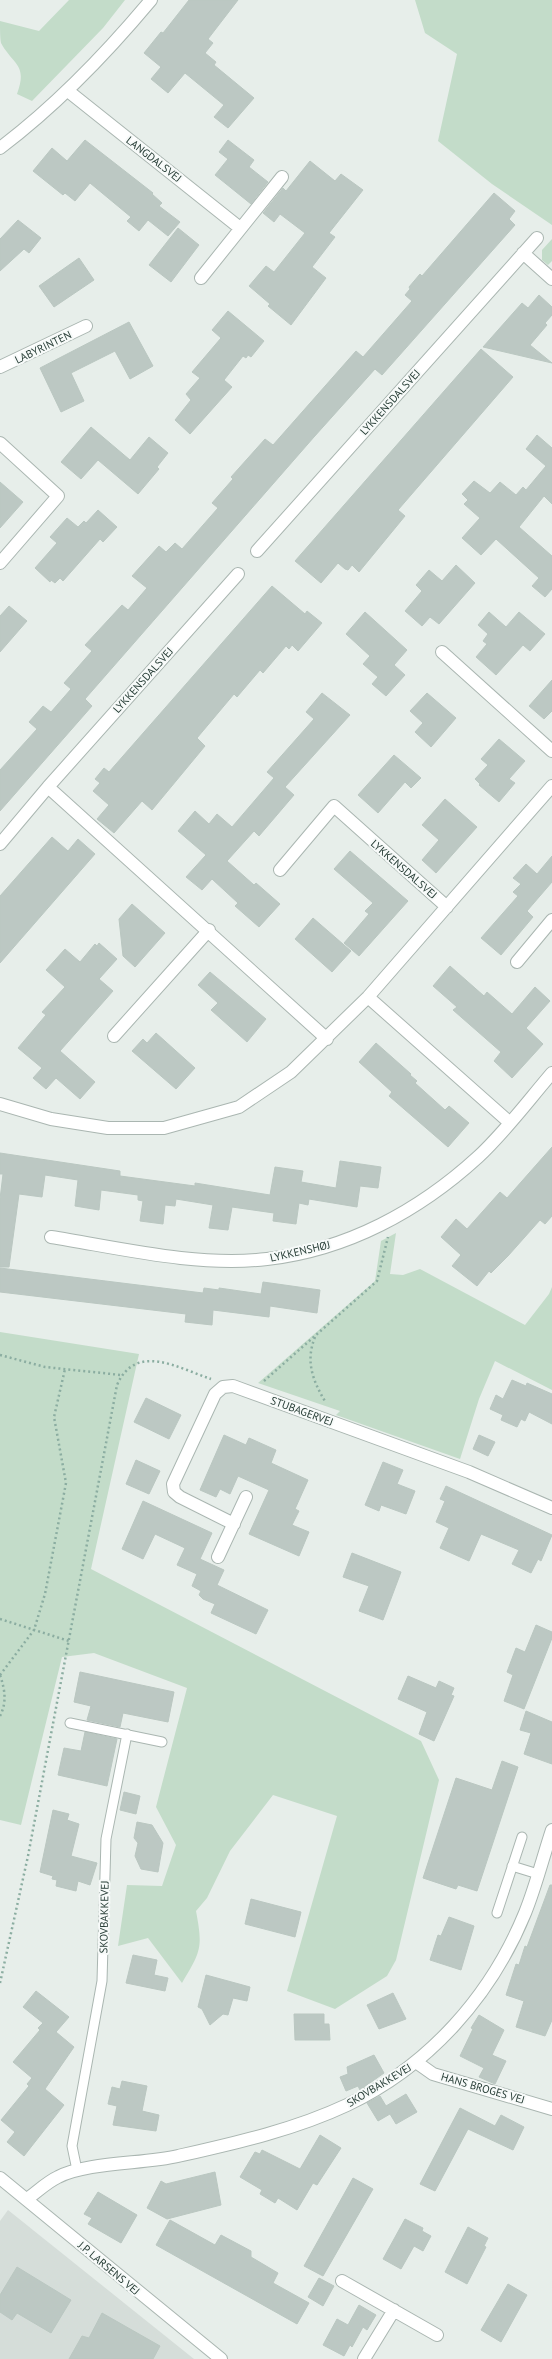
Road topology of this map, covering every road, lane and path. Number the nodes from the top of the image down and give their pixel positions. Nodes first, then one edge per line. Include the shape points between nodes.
1 (151, 0) edge
2 (68, 91) junction
3 (0, 148) edge
4 (282, 177) dead end
5 (240, 228) junction
6 (537, 238) dead end
7 (523, 253) junction
8 (201, 278) dead end
9 (552, 279) edge
10 (86, 326) dead end
11 (0, 367) edge
12 (0, 443) edge
13 (257, 551) dead end
14 (0, 564) edge
15 (238, 574) dead end
16 (442, 652) dead end
17 (552, 751) edge
18 (48, 786) junction
19 (552, 786) edge
20 (0, 844) edge
21 (280, 870) dead end
22 (447, 907) junction
23 (552, 920) edge
24 (209, 930) junction
25 (516, 962) dead end
26 (368, 997) junction
27 (114, 1036) dead end
28 (327, 1039) junction
29 (552, 1073) edge
30 (0, 1104) edge
31 (509, 1122) junction
32 (387, 1222) junction
33 (51, 1238) dead end
34 (315, 1336) junction
35 (0, 1355) edge
36 (65, 1369) junction
37 (121, 1375) junction
38 (223, 1387) junction
39 (255, 1394) junction
40 (333, 1422) junction
41 (246, 1497) dead end
42 (552, 1508) edge
43 (234, 1524) junction
44 (218, 1557) dead end
45 (0, 1619) edge
46 (34, 1630) junction
47 (69, 1641) junction
48 (0, 1675) edge
49 (0, 1716) edge
50 (70, 1723) dead end
51 (127, 1734) junction
52 (162, 1742) dead end
53 (552, 1830) edge
54 (522, 1837) dead end
55 (512, 1866) junction
56 (538, 1874) junction
57 (497, 1913) dead end
58 (0, 1983) edge
59 (416, 2062) junction
60 (552, 2109) edge
61 (77, 2170) junction
62 (0, 2178) edge
63 (27, 2199) junction
64 (342, 2281) dead end
65 (394, 2310) junction
66 (437, 2335) dead end
67 (219, 2358) edge
68 (364, 2359) edge

1 - 2 street via 111,47
2 - 3 street
2 - 5 street, LANGDALSVEJ
4 - 5 street
5 - 8 street
6 - 7 street, LYKKENSDALSVEJ
7 - 9 street
7 - 13 street, LYKKENSDALSVEJ
10 - 11 street, LABYRINTEN
12 - 14 street via 58,496
15 - 18 street, LYKKENSDALSVEJ
16 - 17 street
18 - 20 street, LYKKENSDALSVEJ
18 - 24 street
19 - 22 street, LYKKENSDALSVEJ
21 - 22 street, LYKKENSDALSVEJ via 334,806
22 - 26 street, LYKKENSDALSVEJ
23 - 25 street
24 - 27 street
24 - 28 street
26 - 28 street, LYKKENSDALSVEJ
26 - 31 street
28 - 30 street, LYKKENSDALSVEJ via 292,1072 239,1107 164,1128 101,1127 51,1119
29 - 31 street, LYKKENSHØJ
31 - 32 street, LYKKENSHØJ via 479,1156 446,1184
32 - 33 street, LYKKENSHØJ via 353,1238 267,1259 184,1257
32 - 34 path via 388,1236 377,1281
34 - 39 path via 258,1386
34 - 40 path via 310,1349 309,1363 318,1390 335,1413
35 - 36 path
36 - 37 path
36 - 46 path via 54,1417 66,1483 45,1594
37 - 38 path via 132,1365 145,1360 163,1363 210,1379
37 - 47 path via 112,1408
38 - 39 street, STUBAGERVEJ via 233,1386
38 - 43 street via 215,1394 173,1484 174,1492 180,1497
39 - 40 street, STUBAGERVEJ
40 - 42 street, STUBAGERVEJ via 469,1472
41 - 43 street
43 - 44 street
45 - 46 path
46 - 47 path
46 - 48 path
47 - 58 path via 28,1856
48 - 49 path via 5,1692 5,1707
50 - 51 lane
51 - 52 lane
51 - 61 lane, SKOVBAKKEVEJ via 106,1840 102,1981 72,2146
53 - 56 street, SKOVBAKKEVEJ
54 - 55 lane
55 - 56 lane
55 - 57 lane
56 - 59 street, SKOVBAKKEVEJ via 526,1912 489,1981 466,2013
59 - 60 street, HANS BROGES VEJ via 433,2074
59 - 61 street, SKOVBAKKEVEJ via 347,2105 311,2120 230,2144 173,2157
61 - 63 street, SKOVBAKKEVEJ via 58,2177
62 - 63 street, J.P. LARSENS VEJ
63 - 67 street, J.P. LARSENS VEJ
64 - 65 street
65 - 66 street
65 - 68 street

